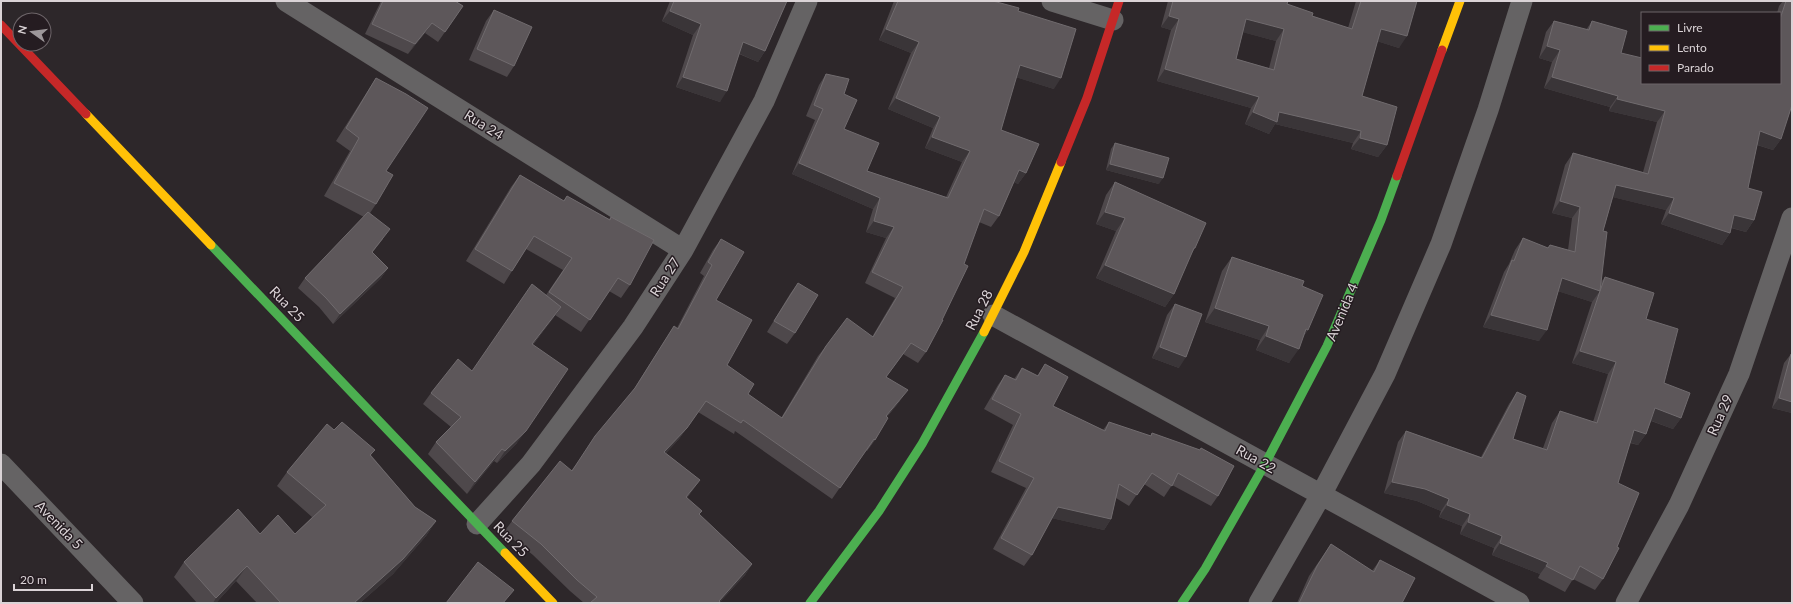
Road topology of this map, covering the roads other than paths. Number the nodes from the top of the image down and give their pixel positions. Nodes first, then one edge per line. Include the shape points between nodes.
1 (286, 1) edge
2 (807, 1) edge
3 (1052, 1) edge
4 (1460, 1) edge
5 (1522, 1) edge
6 (1116, 11) edge
7 (1, 25) edge
8 (1792, 218) edge
9 (683, 250) junction
10 (993, 315) junction
11 (1, 464) edge
12 (1265, 464) junction
13 (1321, 495) junction
14 (477, 524) junction
15 (133, 603) edge
16 (553, 603) edge
17 (810, 603) edge
18 (1182, 603) edge
19 (1258, 603) edge
20 (1519, 603) edge
21 (1626, 603) edge

1 - 9 street, Rua 24
2 - 9 street, Rua 27 via 764,100
3 - 6 street
4 - 12 street, Avenida 4 via 1381,220 1327,346
5 - 13 street via 1488,110 1441,244 1385,374
6 - 10 street, Rua 28 via 1087,98 1024,252
7 - 14 street, Rua 25
8 - 21 street, Rua 29 via 1738,374 1679,505
9 - 14 street, Rua 27 via 633,326 531,464
10 - 12 street, Rua 22
10 - 17 street, Rua 28 via 922,444 879,511
11 - 15 street, Avenida 5
12 - 13 street, Rua 22
12 - 18 street, Avenida 4 via 1205,569
13 - 19 street
13 - 20 street, Rua 22
14 - 16 street, Rua 25

